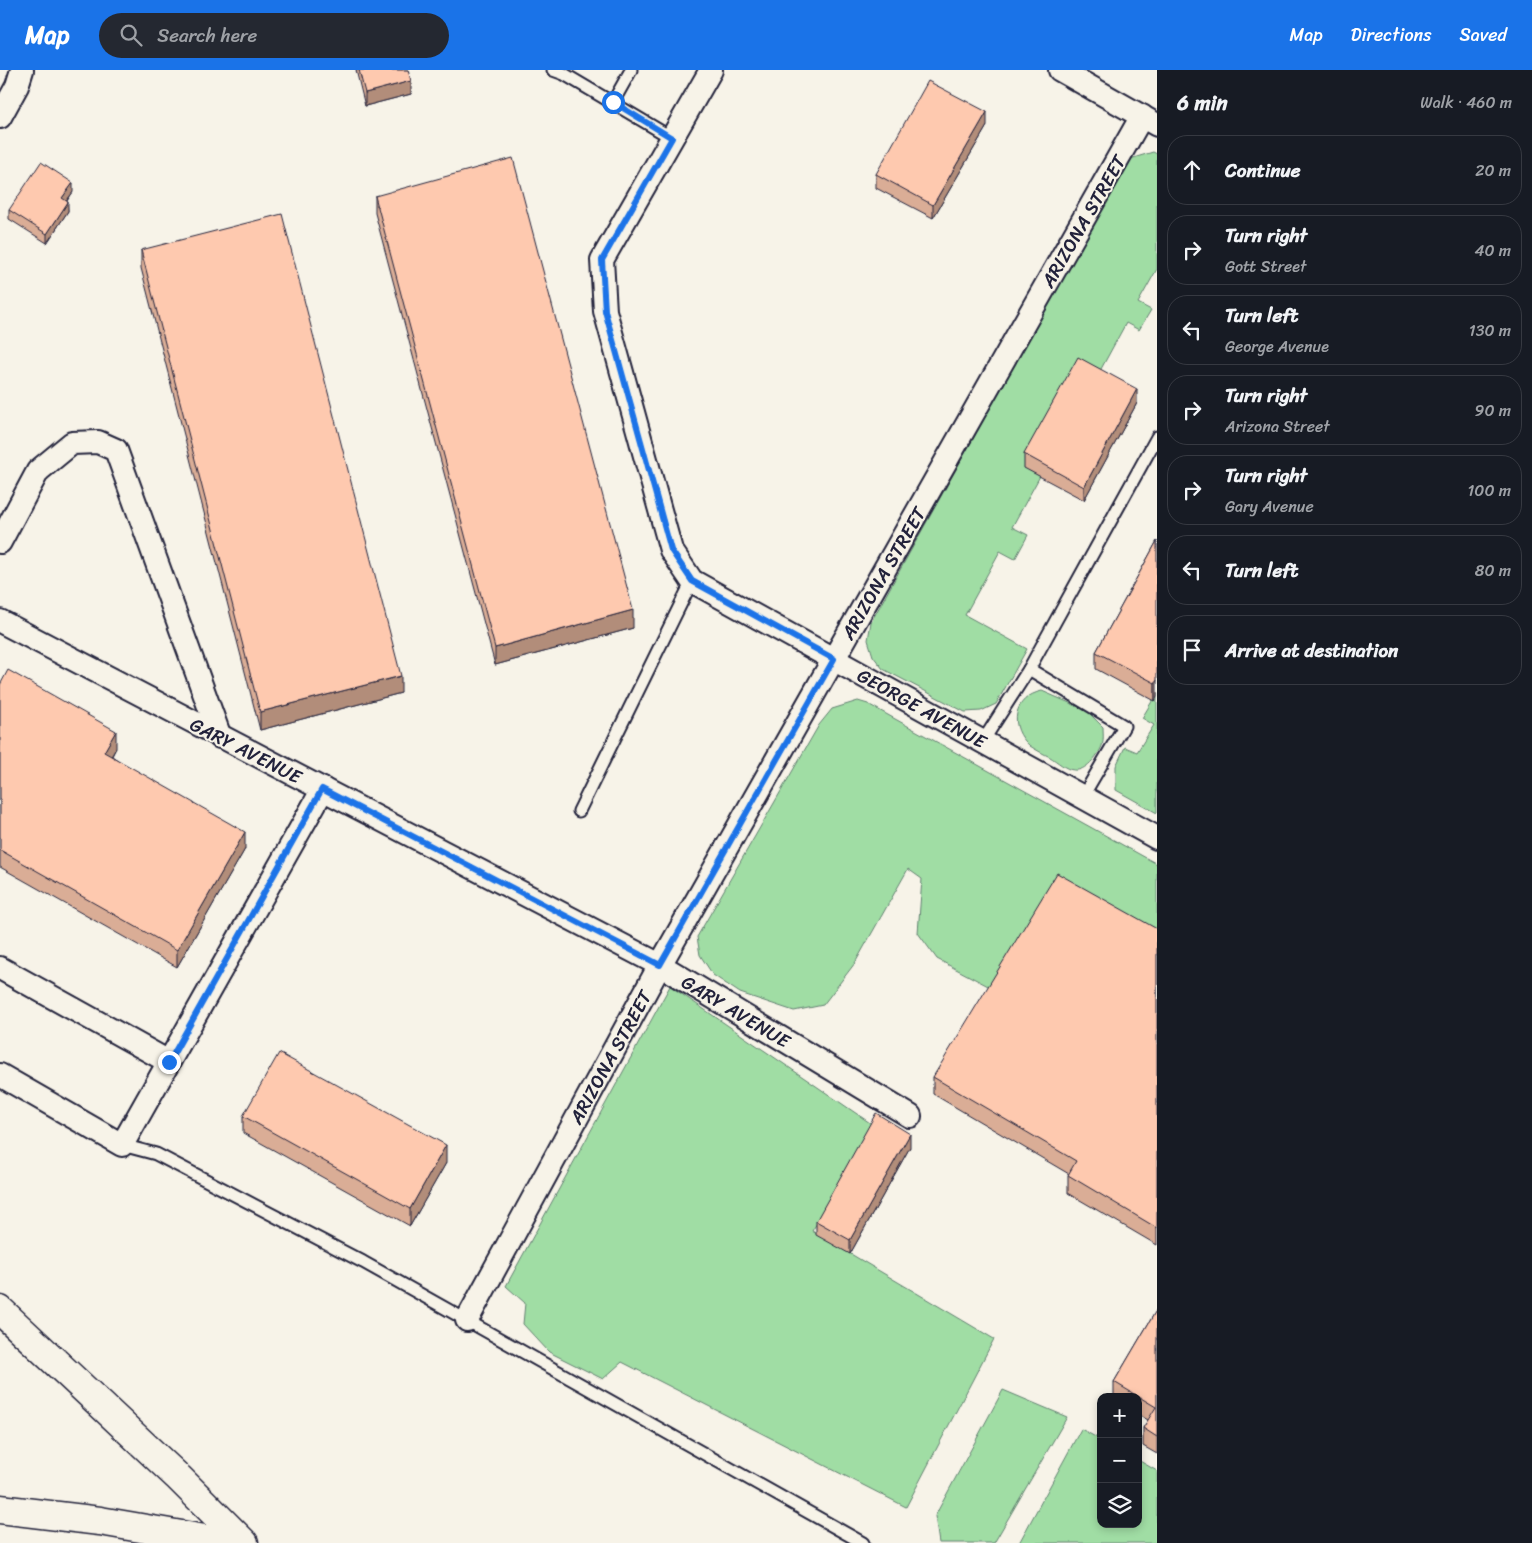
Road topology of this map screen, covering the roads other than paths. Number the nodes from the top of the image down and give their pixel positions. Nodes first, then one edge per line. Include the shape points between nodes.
1 (22, 70) edge
2 (553, 70) edge
3 (632, 70) edge
4 (712, 70) edge
5 (1060, 70) edge
6 (613, 102) junction
7 (0, 117) edge
8 (1149, 120) edge
9 (672, 138) junction
10 (1157, 437) edge
11 (0, 542) edge
12 (692, 581) junction
13 (0, 621) edge
14 (834, 659) junction
15 (1028, 669) junction
16 (220, 737) junction
17 (983, 741) junction
18 (322, 789) junction
19 (1082, 796) junction
20 (578, 811) dead end
21 (1157, 838) edge
22 (660, 965) junction
23 (0, 968) edge
24 (169, 1062) junction
25 (0, 1075) edge
26 (910, 1116) dead end
27 (122, 1145) junction
28 (0, 1310) edge
29 (467, 1320) junction
30 (0, 1509) edge
31 (228, 1543) edge
32 (244, 1543) edge
33 (863, 1543) edge

1 - 7 street
2 - 6 lane
3 - 6 lane
4 - 9 street
5 - 8 street
6 - 9 lane
8 - 14 street, ARIZONA STREET
9 - 12 street, GEORGE AVENUE via 602,260 605,311 671,550
10 - 15 lane
11 - 16 street via 38,471 72,443 98,442 116,450
12 - 14 street, GEORGE AVENUE
12 - 20 lane
13 - 16 street, GARY AVENUE
14 - 17 street, GEORGE AVENUE
14 - 22 street, ARIZONA STREET
15 - 17 lane
15 - 19 lane via 1124,726
16 - 18 street, GARY AVENUE
17 - 19 street, GEORGE AVENUE
18 - 22 street, GARY AVENUE
18 - 24 street
19 - 21 street, GEORGE AVENUE
22 - 26 street, GARY AVENUE
22 - 29 street, ARIZONA STREET
23 - 24 street
24 - 27 street
25 - 27 street
27 - 29 lane via 156,1154
28 - 32 street
29 - 33 lane
30 - 31 street via 100,1521

